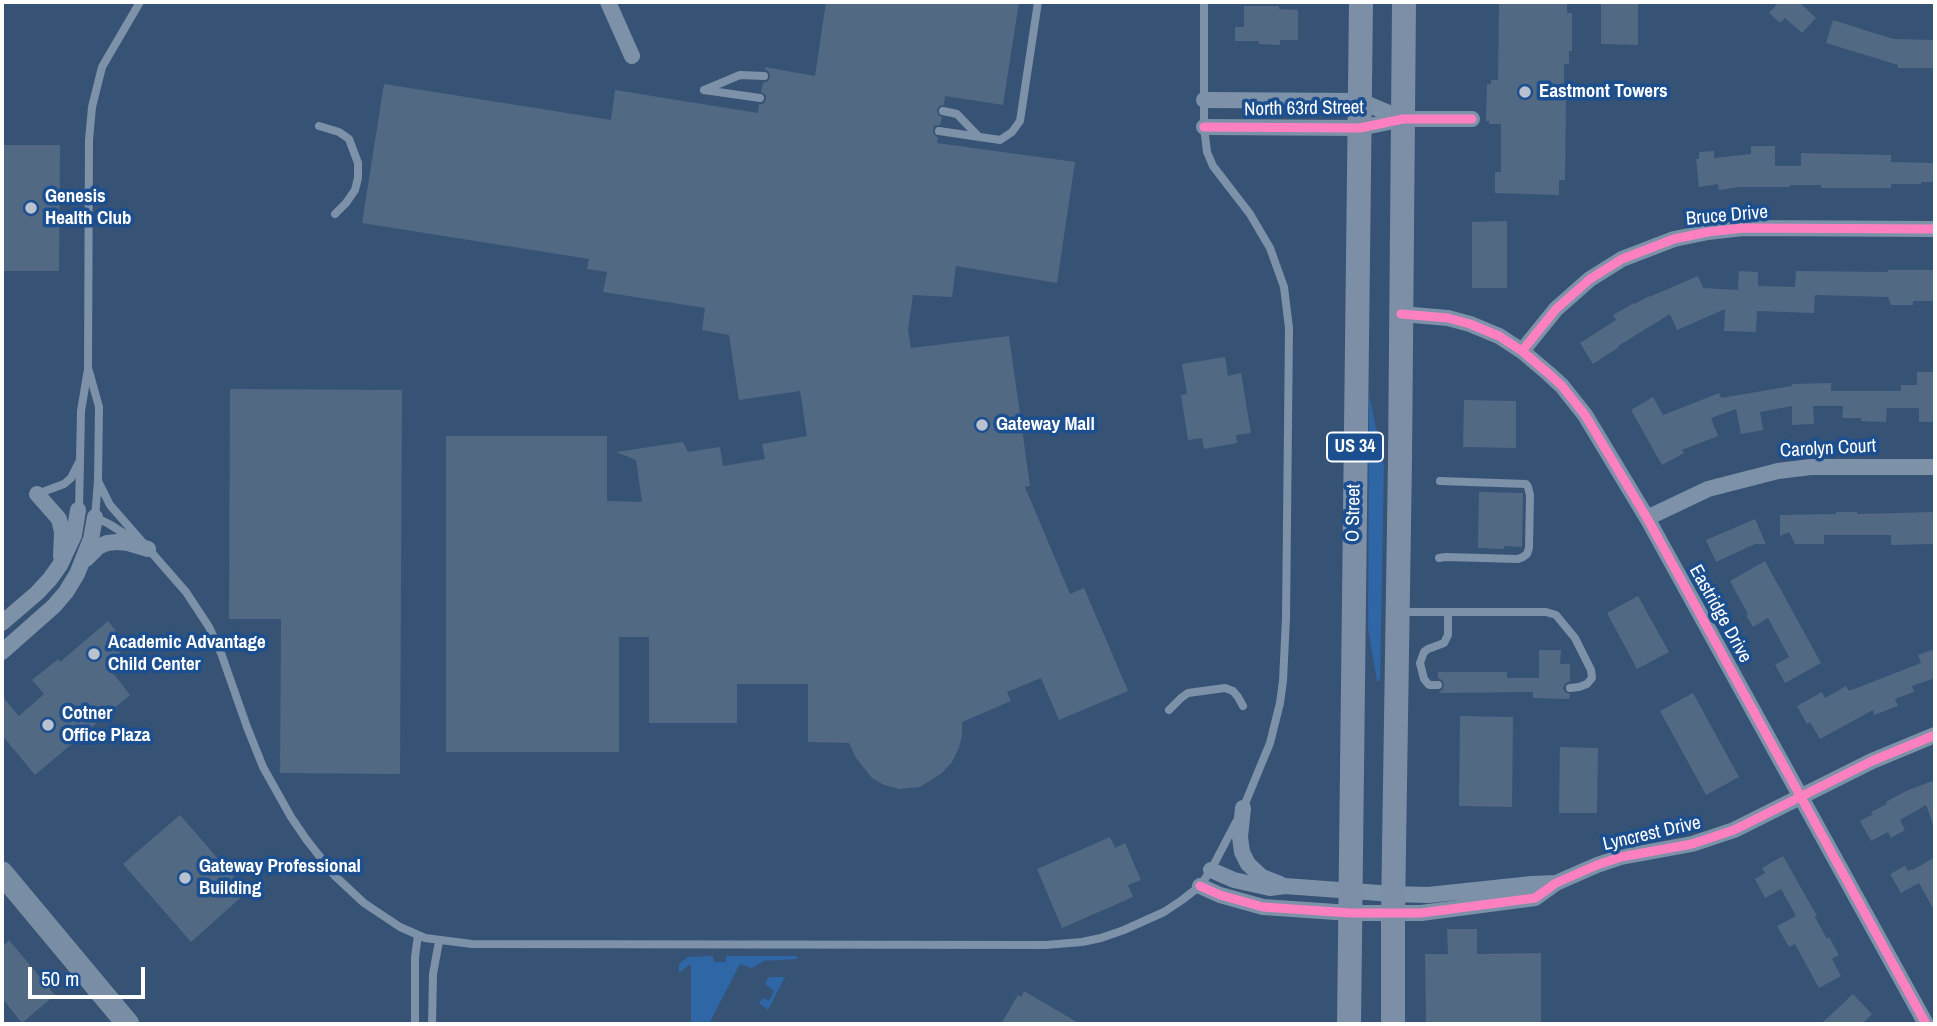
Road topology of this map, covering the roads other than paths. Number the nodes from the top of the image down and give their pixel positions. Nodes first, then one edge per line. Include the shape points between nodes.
1 (140, 2) edge
2 (608, 2) edge
3 (615, 2) edge
4 (1038, 2) edge
5 (1205, 2) edge
6 (1361, 2) edge
7 (1404, 2) edge
8 (764, 76) dead end
9 (760, 99) dead end
10 (1204, 100) junction
11 (1360, 101) junction
12 (943, 111) dead end
13 (1403, 118) junction
14 (1472, 119) dead end
15 (319, 126) dead end
16 (1205, 127) junction
17 (1360, 128) junction
18 (939, 131) dead end
19 (979, 137) junction
20 (334, 214) dead end
21 (1935, 229) edge
22 (1401, 314) junction
23 (1522, 351) junction
24 (88, 369) junction
25 (80, 459) junction
26 (1935, 467) edge
27 (98, 481) junction
28 (1440, 481) dead end
29 (37, 494) joint
30 (78, 510) junction
31 (95, 517) junction
32 (1647, 518) junction
33 (148, 549) junction
34 (1439, 558) dead end
35 (60, 565) junction
36 (80, 567) junction
37 (1398, 612) junction
38 (1448, 612) junction
39 (2, 623) edge
40 (2, 652) edge
41 (1438, 685) dead end
42 (1570, 688) dead end
43 (1243, 706) dead end
44 (1169, 710) dead end
45 (1935, 735) edge
46 (1800, 797) junction
47 (1243, 807) junction
48 (1211, 870) junction
49 (2, 873) edge
50 (1200, 886) junction
51 (1285, 886) junction
52 (1350, 903) junction
53 (1393, 904) junction
54 (418, 935) junction
55 (439, 941) junction
56 (1935, 1020) edge
57 (128, 1024) edge
58 (415, 1024) edge
59 (432, 1024) edge
60 (1349, 1024) edge
61 (1393, 1024) edge
62 (1926, 1024) edge

1 - 24 lane via 102,67 92,107
2 - 3 street via 632,55
4 - 19 lane via 1020,121 1000,140
5 - 10 lane
6 - 11 main road, O Street / US 34
7 - 13 main road, US 34
8 - 9 lane via 740,75 704,90
10 - 11 street, North 63rd Street
10 - 16 lane
11 - 13 street, North 63rd Street
11 - 17 main road, O Street / US 34
12 - 19 lane via 957,114
13 - 14 street
13 - 17 street, North 63rd Street
13 - 22 main road, US 34
15 - 20 lane via 349,139 358,163 355,190
16 - 17 street, North 63rd Street
16 - 47 lane via 1213,166 1261,231 1277,262 1289,328 1283,681 1270,743
17 - 52 main road, O Street / US 34
18 - 19 lane
21 - 23 street, Bruce Drive via 1743,228 1674,239 1622,259 1590,279
22 - 23 street, Eastridge Drive via 1470,324
22 - 37 main road, US 34
23 - 32 street, Eastridge Drive via 1573,399
24 - 25 lane via 80,411
24 - 27 lane via 99,407
25 - 29 lane via 64,484
25 - 30 lane
26 - 32 street, Carolyn Court via 1778,471 1708,489
27 - 31 lane
27 - 33 lane via 110,505
28 - 34 lane via 1523,484 1530,495 1529,548 1523,556
29 - 35 street via 59,519
30 - 31 lane
30 - 35 street via 74,535
31 - 33 lane
31 - 36 street
32 - 46 street, Eastridge Drive
33 - 36 street via 107,543
33 - 54 lane via 209,627 263,767 290,817 335,876 364,903
35 - 39 street via 37,593
36 - 40 street via 54,606
37 - 38 lane
37 - 53 main road, US 34
38 - 41 lane via 1444,643 1424,652 1420,663 1424,679 1429,685
38 - 42 lane via 1556,615 1575,638 1591,670 1587,684
43 - 44 lane via 1233,691 1225,688 1188,693
45 - 46 street, Lyncrest Drive
46 - 53 street, Lyncrest Drive via 1720,836 1597,865 1535,898 1433,912
46 - 62 street, Eastridge Drive
47 - 48 lane
47 - 51 street via 1240,837 1248,864 1262,877
48 - 50 lane
48 - 51 street, Lyncrest Drive via 1253,885
49 - 57 main road
50 - 52 street, Lyncrest Drive via 1263,906
50 - 55 lane via 1164,912 1124,930 1064,944
51 - 52 street, Lyncrest Drive
52 - 53 street, Lyncrest Drive
52 - 60 main road, O Street / US 34
53 - 61 main road, US 34
54 - 55 lane
54 - 58 lane
55 - 59 lane
56 - 62 street

